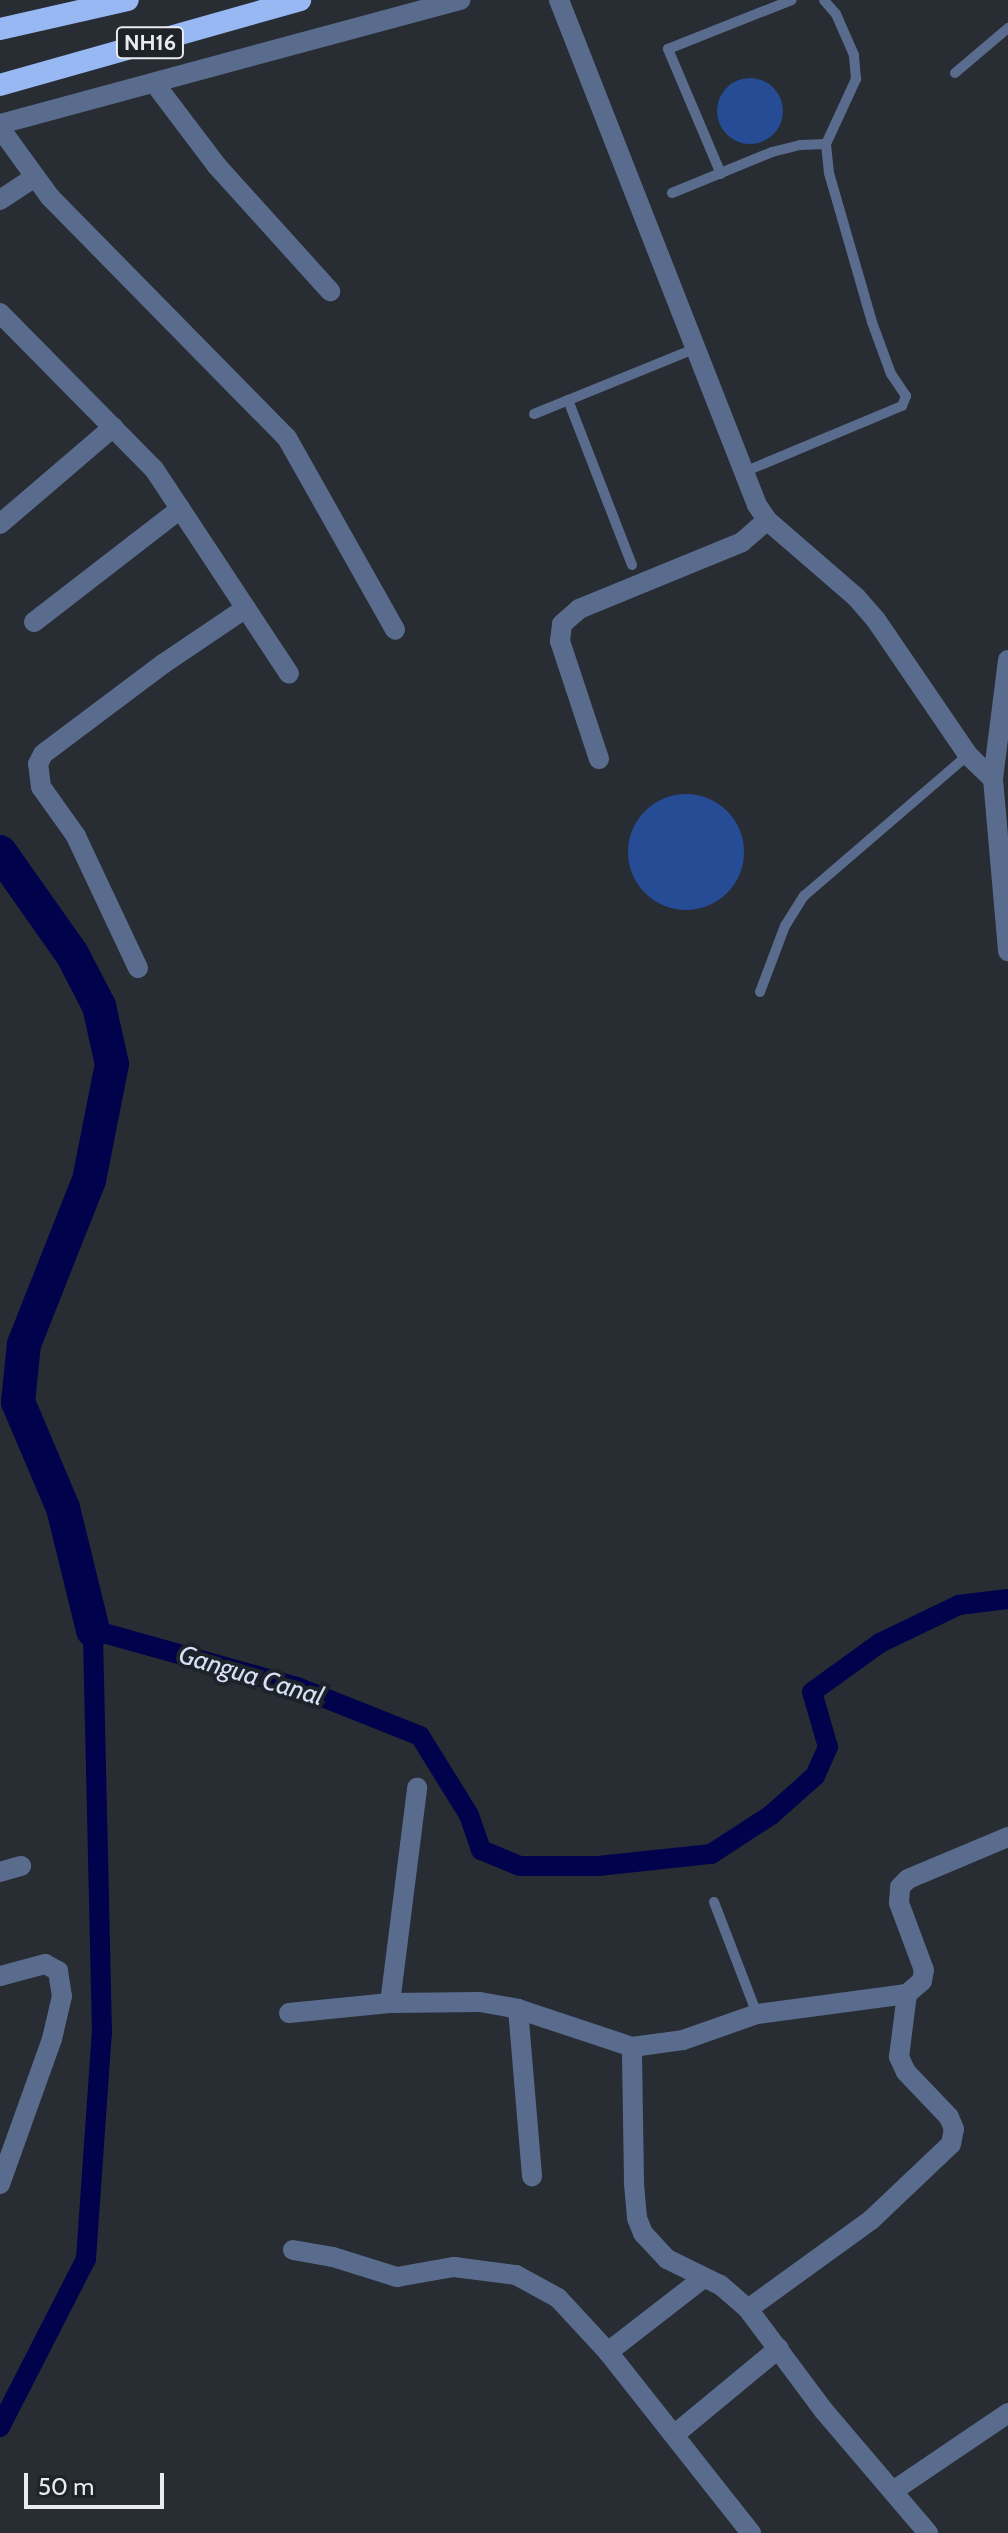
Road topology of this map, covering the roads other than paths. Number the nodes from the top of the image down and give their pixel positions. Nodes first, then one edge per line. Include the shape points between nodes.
1 (128, 0) edge
2 (300, 0) edge
3 (461, 0) edge
4 (559, 0) edge
5 (791, 0) edge
6 (824, 0) edge
7 (1008, 28) edge
8 (0, 29) edge
9 (955, 73) dead end
10 (155, 84) junction
11 (0, 85) edge
12 (0, 126) edge
13 (826, 144) junction
14 (721, 174) junction
15 (35, 177) junction
16 (672, 193) dead end
17 (0, 200) edge
18 (330, 291) dead end
19 (0, 313) edge
20 (694, 349) junction
21 (568, 400) junction
22 (534, 414) dead end
23 (113, 427) junction
24 (744, 472) junction
25 (180, 509) junction
26 (767, 520) junction
27 (0, 524) edge
28 (632, 565) dead end
29 (246, 608) junction
30 (34, 622) dead end
31 (395, 630) dead end
32 (1008, 660) edge
33 (289, 674) dead end
34 (968, 755) junction
35 (599, 759) dead end
36 (993, 779) junction
37 (1008, 951) edge
38 (138, 968) dead end
39 (760, 992) dead end
40 (417, 1788) dead end
41 (1008, 1837) edge
42 (21, 1866) dead end
43 (0, 1872) edge
44 (714, 1902) dead end
45 (0, 1976) edge
46 (907, 1994) junction
47 (390, 2003) junction
48 (518, 2009) junction
49 (289, 2013) dead end
50 (757, 2014) junction
51 (632, 2047) junction
52 (532, 2176) dead end
53 (0, 2184) edge
54 (293, 2250) dead end
55 (702, 2279) junction
56 (748, 2309) junction
57 (779, 2348) junction
58 (608, 2352) junction
59 (1008, 2413) edge
60 (674, 2435) junction
61 (893, 2491) junction
62 (751, 2533) edge
63 (928, 2533) edge

1 - 8 highway, NH16
2 - 11 highway, NH16
3 - 10 street
4 - 20 street
5 - 14 lane via 668,49
6 - 13 lane via 854,55 856,79
7 - 9 lane
10 - 12 street
10 - 18 street via 217,166
12 - 15 street
13 - 14 lane via 772,152
13 - 24 lane via 829,173 872,322 891,374 906,396 902,406
14 - 16 lane
15 - 17 street
15 - 31 street via 287,438
19 - 23 street
20 - 21 lane
20 - 24 street
21 - 22 lane
21 - 28 lane
23 - 25 street via 154,469
23 - 27 street
24 - 26 street
25 - 29 street
25 - 30 street
26 - 34 street via 876,620
26 - 35 street via 742,542 593,602 562,624 560,641
29 - 33 street
29 - 38 street via 43,754 38,764 41,787 76,836
32 - 36 street
34 - 36 street
34 - 39 lane via 804,896 785,926
36 - 37 street
40 - 47 street
41 - 46 street via 900,1887 899,1903 924,1970 922,1981
42 - 43 street
44 - 50 lane
45 - 53 street via 45,1964 58,1971 62,1996
46 - 50 street
46 - 56 street via 899,2057 906,2072 949,2117 954,2129 951,2144 871,2220
47 - 48 street via 480,2002
47 - 49 street
48 - 51 street
48 - 52 street
50 - 51 street via 683,2040
51 - 55 street via 637,2218 655,2248
54 - 58 street via 397,2277 454,2267 516,2275 558,2298
55 - 56 street via 720,2285
55 - 58 street
56 - 57 street
57 - 60 street
57 - 61 street via 824,2411
58 - 60 street
59 - 61 street
60 - 62 street
61 - 63 street

